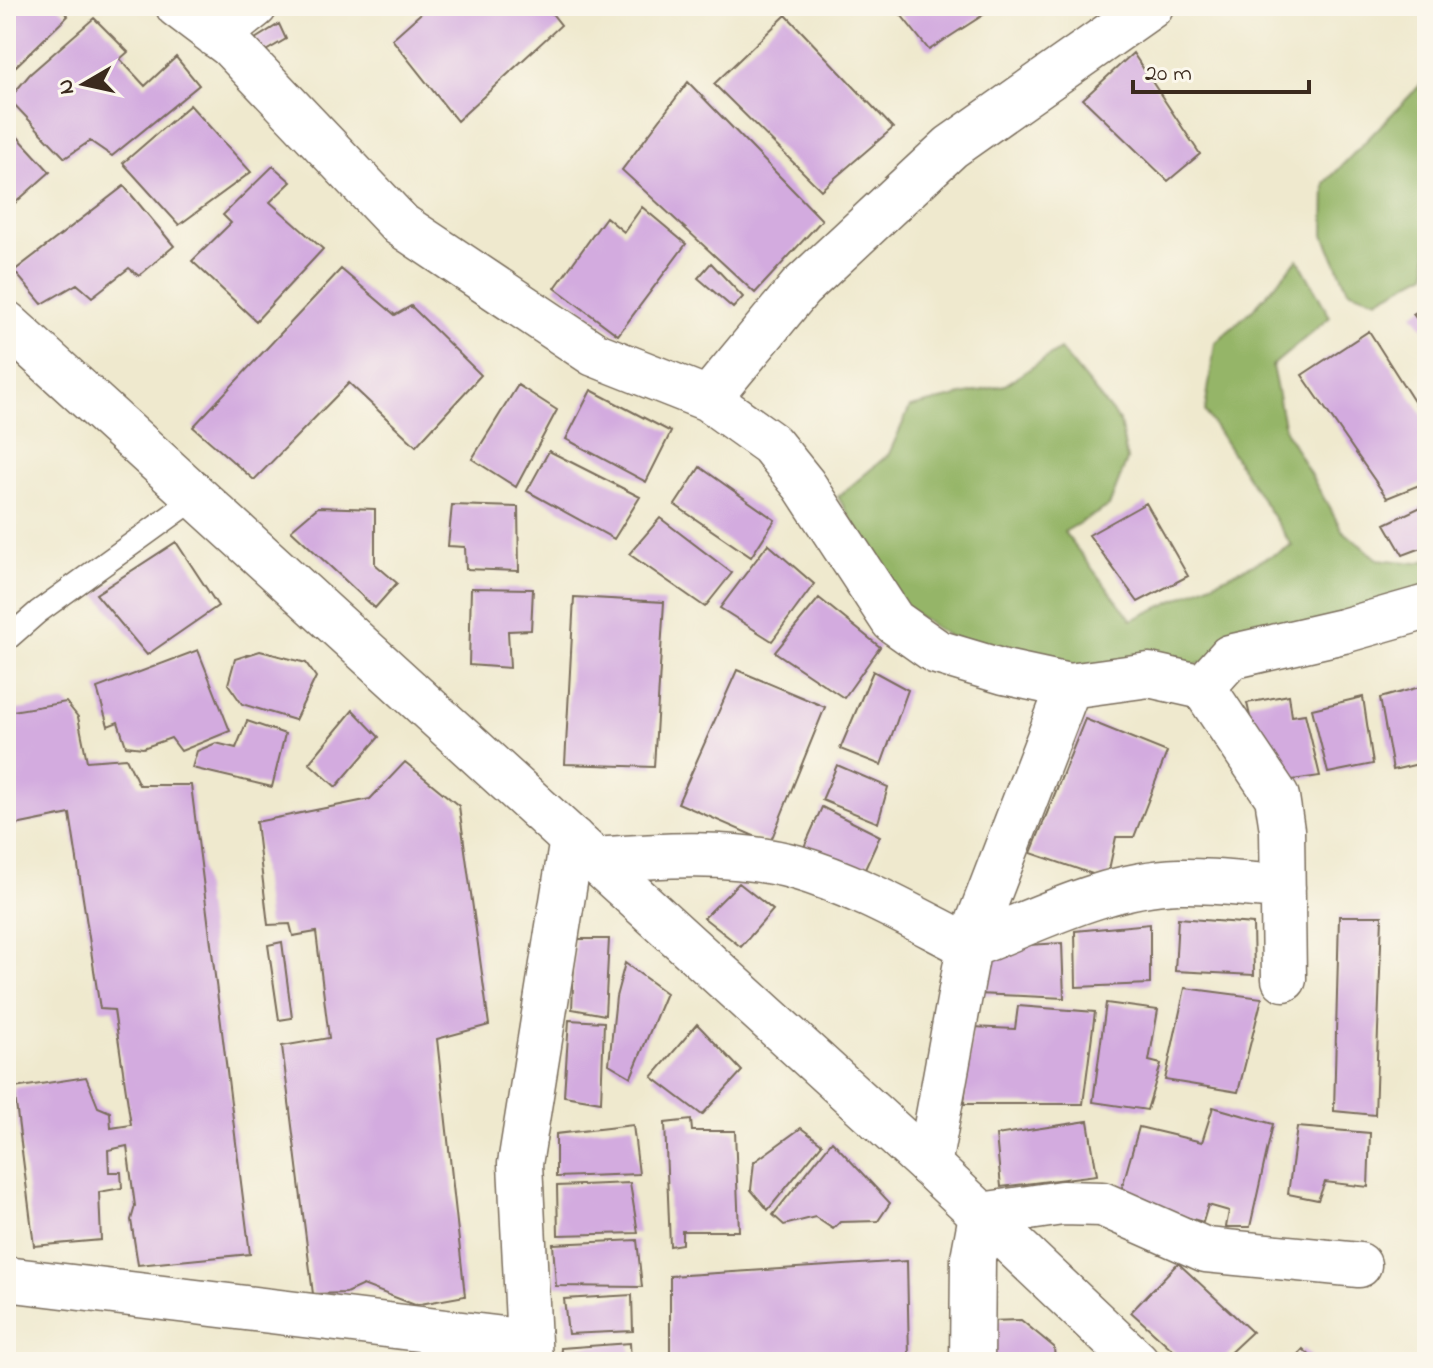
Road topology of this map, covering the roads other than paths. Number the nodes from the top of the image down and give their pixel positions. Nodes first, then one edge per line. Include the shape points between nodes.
1 (178, 6) edge
2 (255, 6) edge
3 (1151, 6) edge
4 (217, 36) junction
5 (6, 323) edge
6 (708, 399) junction
7 (197, 497) junction
8 (1427, 607) edge
9 (6, 640) edge
10 (1069, 686) junction
11 (1203, 687) junction
12 (583, 849) junction
13 (1283, 887) junction
14 (969, 946) junction
15 (1284, 979) dead end
16 (929, 1165) junction
17 (981, 1215) junction
18 (1359, 1265) dead end
19 (6, 1279) edge
20 (528, 1352) edge
21 (972, 1362) edge
22 (1137, 1362) edge

1 - 4 street
2 - 4 street
3 - 6 street via 951,147 800,288
4 - 6 street via 401,225 594,354
5 - 7 street
6 - 10 street via 771,444 893,621 937,652
7 - 9 lane
7 - 12 street
8 - 11 street via 1230,657
10 - 11 street via 1149,675
10 - 14 street
11 - 13 street via 1277,797
12 - 14 street via 792,866 876,898
12 - 16 street
12 - 20 street via 520,1164
13 - 14 street via 1177,881 1145,885 1112,892
13 - 15 street
14 - 16 street
16 - 17 street
17 - 18 street via 1062,1203 1102,1204 1206,1250
17 - 21 street via 973,1258
17 - 22 street
19 - 20 street

